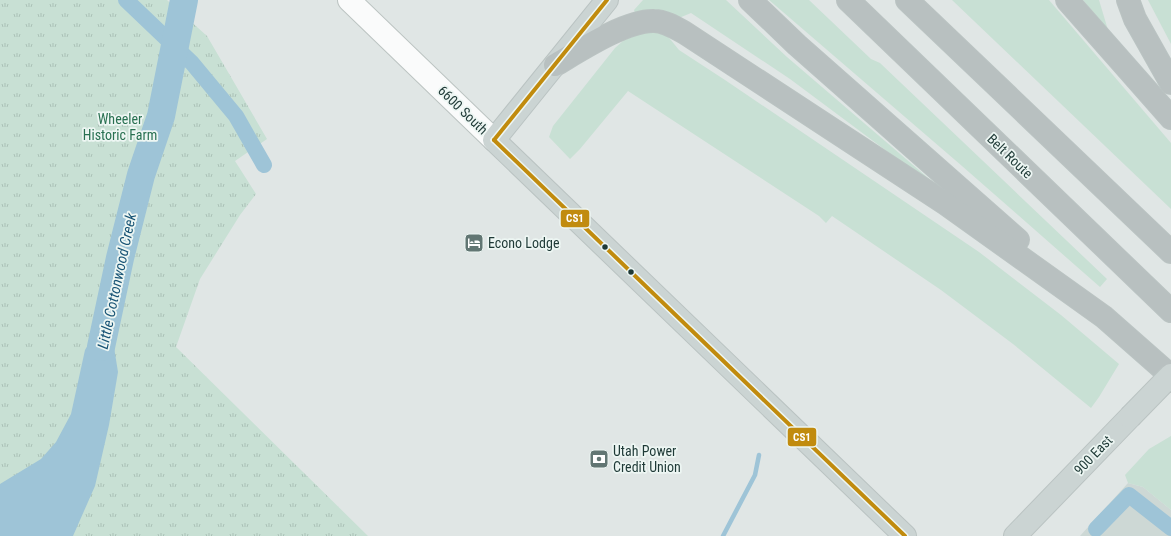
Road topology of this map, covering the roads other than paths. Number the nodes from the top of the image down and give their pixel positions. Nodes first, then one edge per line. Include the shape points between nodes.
1 (349, 0) edge
2 (607, 0) edge
3 (750, 0) edge
4 (848, 0) edge
5 (907, 0) edge
6 (1067, 0) edge
7 (1128, 0) edge
8 (555, 64) junction
9 (1171, 83) edge
10 (1171, 118) edge
11 (494, 140) junction
12 (1171, 252) edge
13 (1171, 311) edge
14 (1104, 317) junction
15 (1171, 375) edge
16 (905, 536) edge
17 (1015, 536) edge

1 - 11 main road, 6600 South
2 - 8 main road
3 - 14 highway via 797,45
4 - 13 highway, Belt Route
5 - 12 highway
6 - 10 highway
7 - 9 highway via 1135,19
8 - 11 main road
8 - 14 highway via 613,32 639,23 654,21 669,25 686,33 946,204
11 - 16 main road, 6600 South
14 - 15 highway
15 - 17 main road, 900 East, bridge

